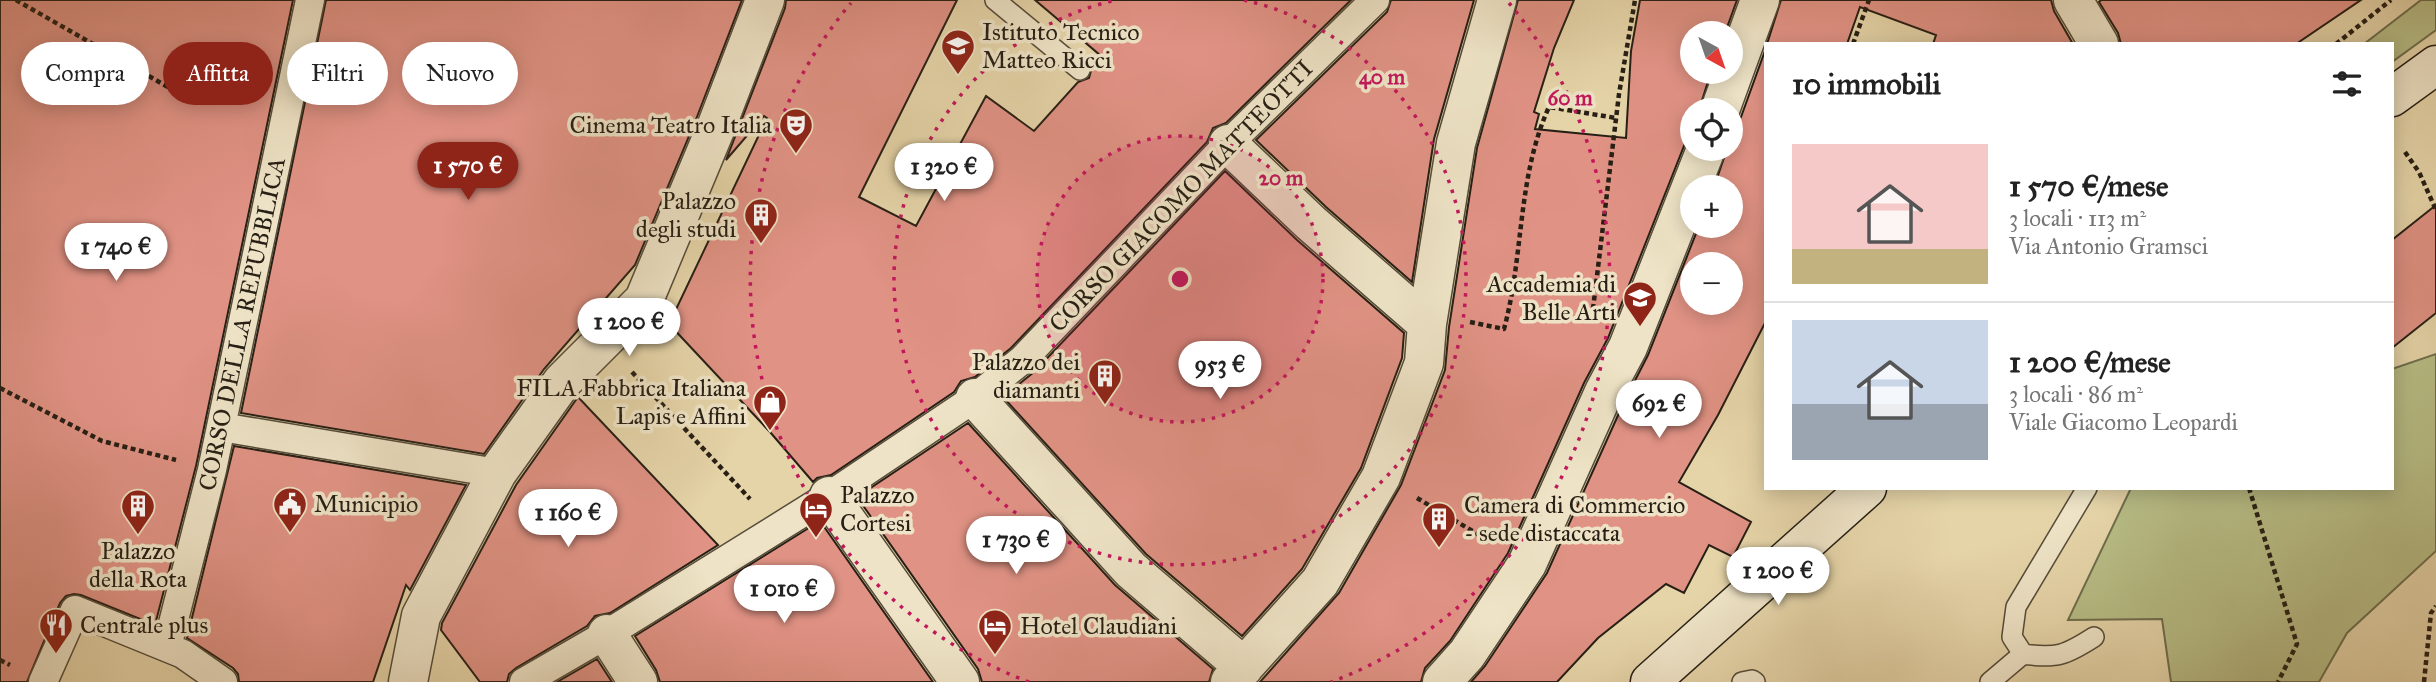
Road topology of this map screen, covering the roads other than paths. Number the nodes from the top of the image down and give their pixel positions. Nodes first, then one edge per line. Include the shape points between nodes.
1 (310, 0) edge
2 (765, 0) edge
3 (995, 0) edge
4 (1375, 0) edge
5 (1496, 0) edge
6 (1760, 0) edge
7 (2073, 8) edge
8 (2098, 42) edge
9 (2436, 65) edge
10 (1080, 70) dead end
11 (2394, 96) edge
12 (1724, 98) edge
13 (1228, 144) junction
14 (1701, 161) edge
15 (1427, 319) junction
16 (975, 398) junction
17 (220, 427) junction
18 (497, 473) junction
19 (1865, 490) edge
20 (2086, 490) edge
21 (829, 496) junction
22 (607, 634) junction
23 (2094, 637) dead end
24 (167, 647) junction
25 (2023, 654) junction
26 (1237, 674) edge
27 (43, 682) edge
28 (223, 682) edge
29 (408, 682) edge
30 (524, 682) edge
31 (638, 682) edge
32 (960, 682) edge
33 (1441, 682) edge
34 (1650, 682) edge
35 (1742, 682) edge
36 (1755, 682) edge
37 (1990, 682) edge

1 - 17 street, CORSO DELLA REPUBBLICA
2 - 18 street via 644,300 562,382
3 - 10 lane
4 - 13 street, CORSO GIACOMO MATTEOTTI
5 - 15 street via 1456,143
6 - 12 street
7 - 8 street
9 - 11 street
13 - 15 street via 1311,223
13 - 16 street, CORSO GIACOMO MATTEOTTI via 1022,360
14 - 33 street via 1628,347 1528,564 1467,654
15 - 26 street via 1424,363 1381,477 1320,582
16 - 21 street, CORSO GIACOMO MATTEOTTI
16 - 26 street via 1131,570
17 - 18 street
17 - 24 street, CORSO DELLA REPUBBLICA
18 - 29 street via 421,616
19 - 34 street
20 - 25 lane via 2016,607 2012,637
21 - 22 street, CORSO GIACOMO MATTEOTTI
21 - 32 street
22 - 30 street, CORSO GIACOMO MATTEOTTI
22 - 31 street
23 - 25 lane via 2070,652 2046,658
24 - 27 street via 75,610
24 - 28 street
25 - 37 lane
35 - 36 lane

